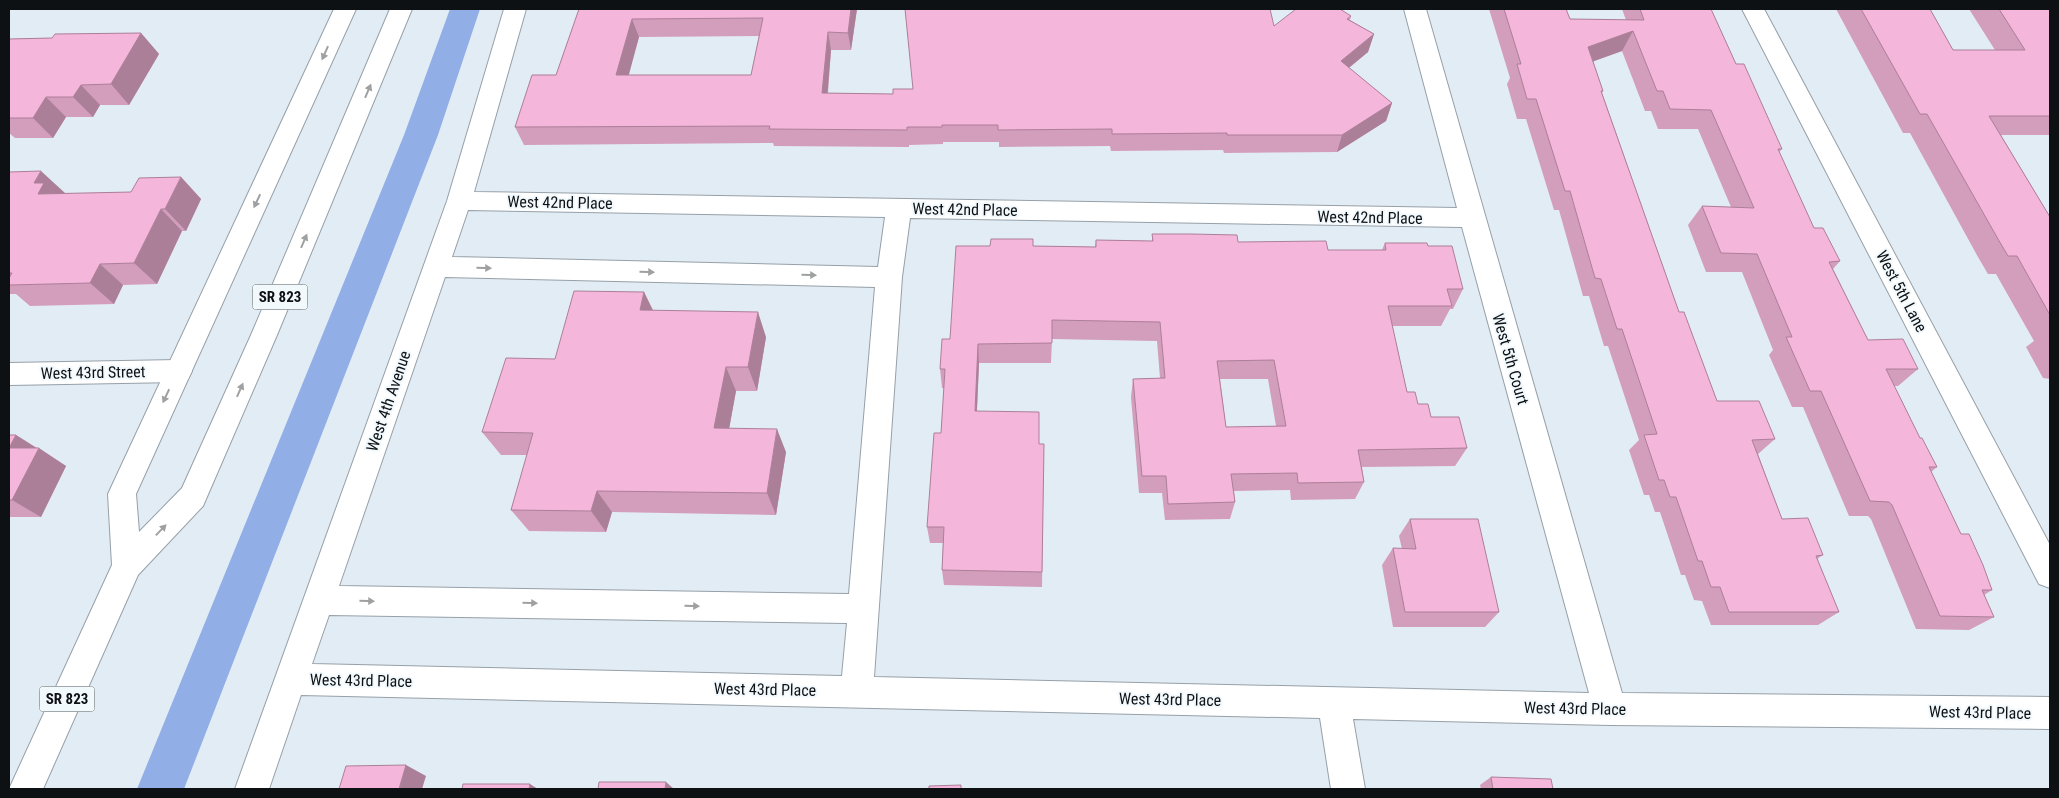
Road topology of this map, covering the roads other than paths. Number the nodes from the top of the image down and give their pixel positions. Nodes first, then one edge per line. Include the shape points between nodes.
1 (345, 9) edge
2 (401, 9) edge
3 (515, 9) edge
4 (1415, 9) edge
5 (1753, 9) edge
6 (459, 201) junction
7 (899, 208) junction
8 (1472, 218) junction
9 (435, 267) junction
10 (888, 277) junction
11 (178, 371) junction
12 (9, 374) edge
13 (127, 565) junction
14 (2050, 574) edge
15 (318, 600) junction
16 (862, 609) junction
17 (290, 679) junction
18 (857, 692) junction
19 (1334, 702) junction
20 (1610, 709) junction
21 (2050, 713) edge
22 (26, 789) edge
23 (252, 789) edge
24 (1348, 789) edge

1 -> 11 street, SR 823
13 -> 2 street, SR 823 via 193,497
3 - 6 street, West 4th Avenue
4 - 8 street, West 5th Court
5 - 14 street, West 5th Lane
6 - 7 street, West 42nd Place
6 - 9 street, West 4th Avenue
7 - 8 street, West 42nd Place
7 - 10 street
8 - 20 street, West 5th Court
9 -> 10 street
9 - 15 street, West 4th Avenue
10 - 16 street
11 - 12 street, West 43rd Street
11 -> 13 street, SR 823 via 122,494
13 - 22 street, SR 823
15 -> 16 street
15 - 17 street, West 4th Avenue
16 - 18 street
17 - 18 street, West 43rd Place
17 - 23 street, West 4th Avenue
18 - 19 street, West 43rd Place
19 - 20 street, West 43rd Place
19 - 24 street
20 - 21 street, West 43rd Place

